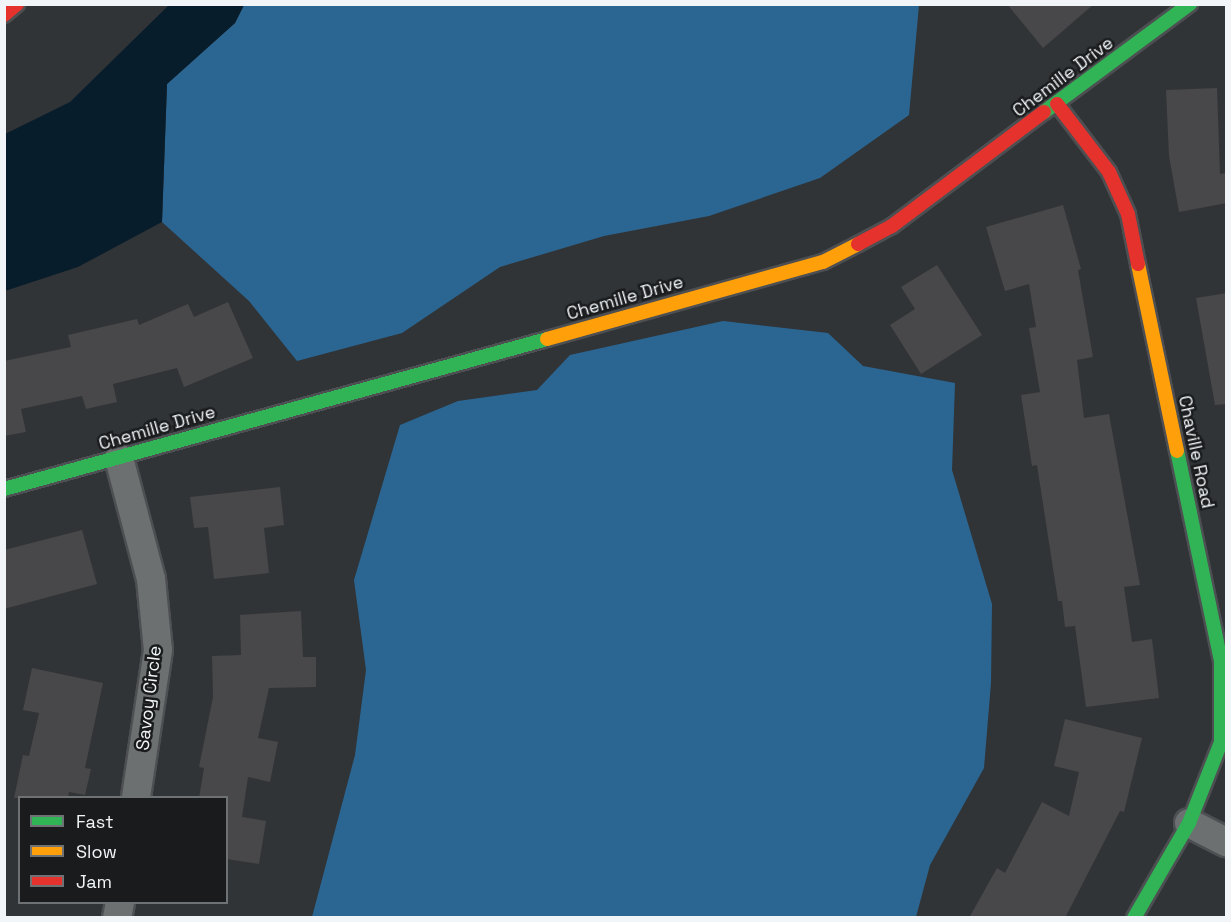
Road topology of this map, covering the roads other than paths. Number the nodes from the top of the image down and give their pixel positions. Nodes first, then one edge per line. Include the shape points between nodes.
1 (17, 4) edge
2 (1190, 4) edge
3 (4, 15) edge
4 (1057, 104) junction
5 (119, 458) junction
6 (4, 489) edge
7 (135, 796) edge
8 (1189, 823) junction
9 (1227, 842) edge
10 (1134, 918) edge

1 - 3 main road
2 - 4 main road, Chemille Drive
4 - 5 main road, Chemille Drive via 892,226 824,262
4 - 8 main road, Chaville Road via 1109,172 1128,214 1221,661 1221,742
5 - 6 main road, Chemille Drive
5 - 7 street, Savoy Circle via 151,579 158,650
8 - 9 street
8 - 10 main road, Chaville Road

